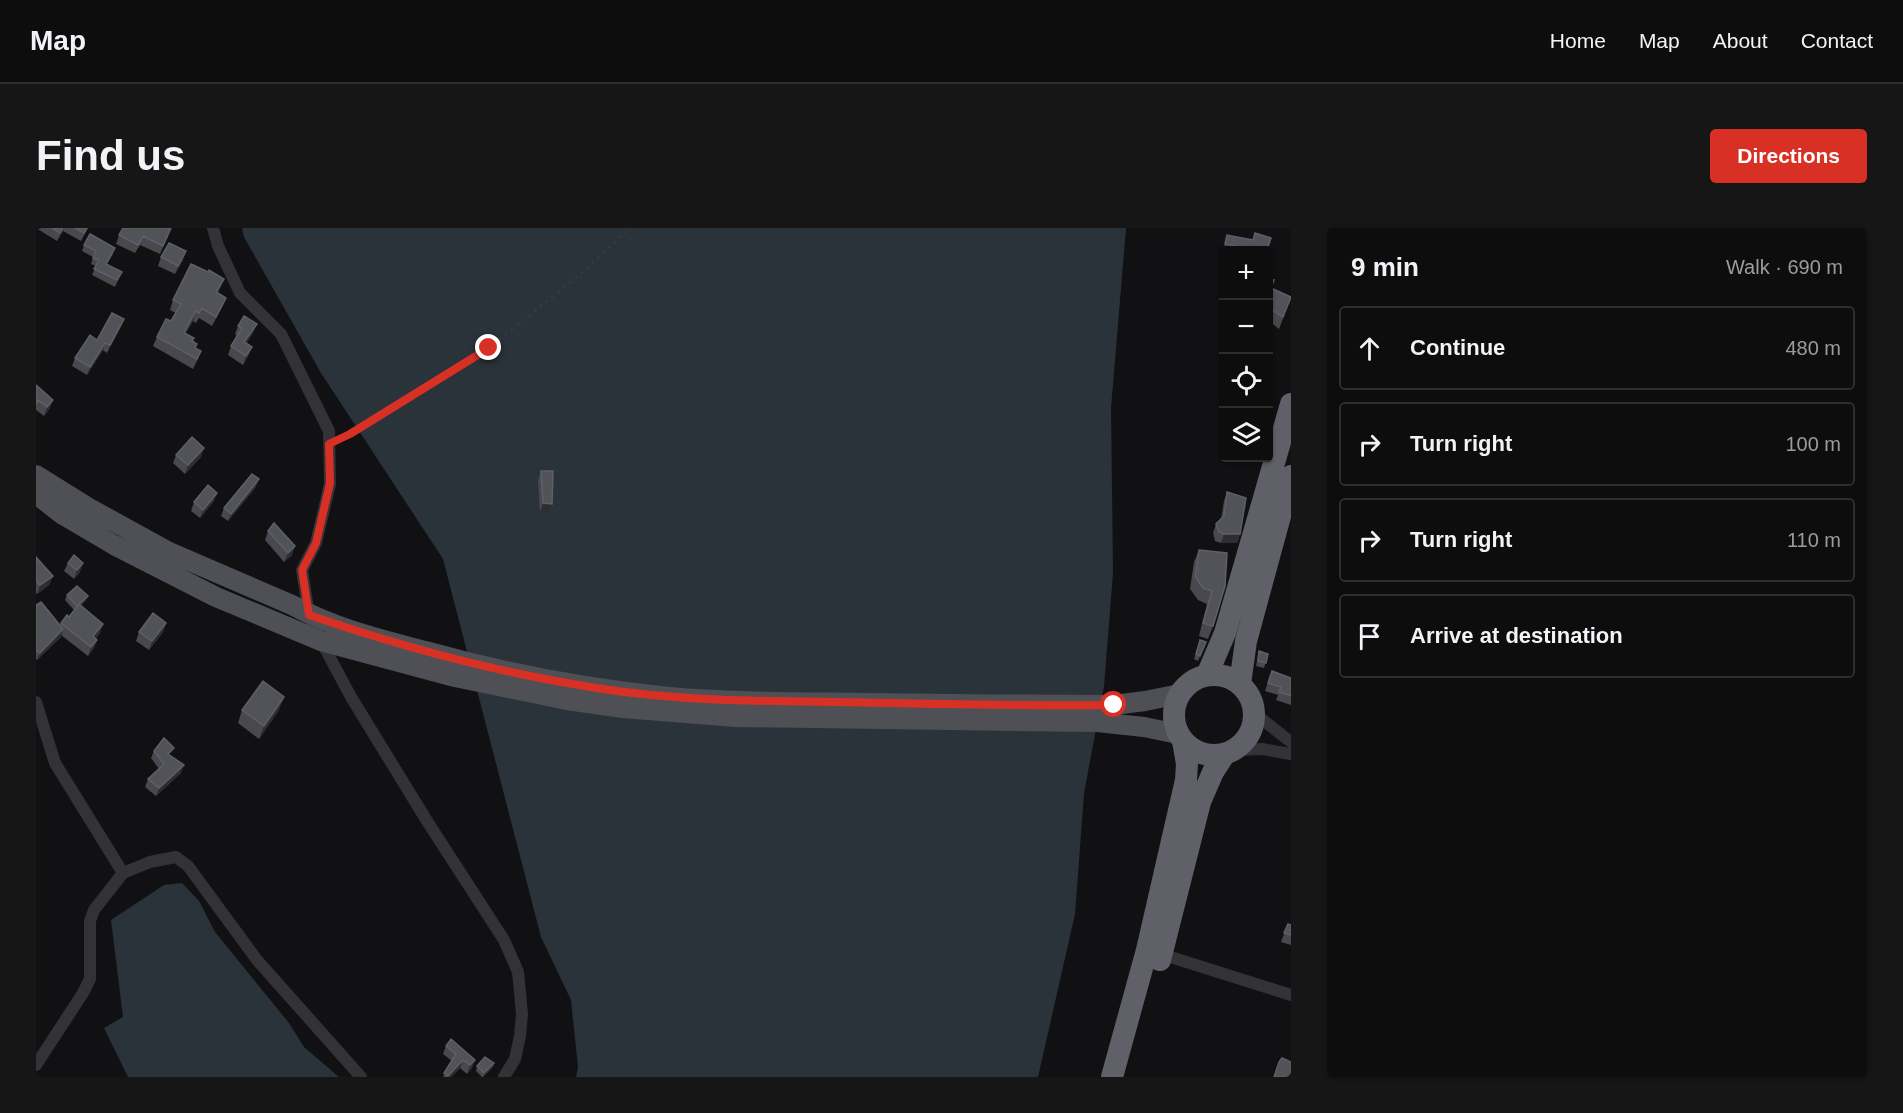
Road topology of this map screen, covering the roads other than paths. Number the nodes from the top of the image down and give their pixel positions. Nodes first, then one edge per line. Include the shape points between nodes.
1 (213, 228) edge
2 (1291, 404) edge
3 (36, 475) edge
4 (1291, 476) edge
5 (36, 494) edge
6 (309, 615) junction
7 (321, 641) junction
8 (1206, 675) junction
9 (1240, 684) junction
10 (1180, 694) junction
11 (36, 702) edge
12 (1254, 713) junction
13 (1180, 737) junction
14 (1291, 742) edge
15 (1230, 753) junction
16 (1291, 754) edge
17 (123, 873) junction
18 (1161, 954) junction
19 (1291, 995) edge
20 (36, 1065) edge
21 (361, 1077) edge
22 (504, 1077) edge
23 (1112, 1077) edge
24 (1127, 1077) edge

1 - 6 street via 240,293 281,334 329,431 330,483 316,543 302,570
2 - 8 highway via 1225,633
3 - 6 main road via 169,552
4 - 9 highway via 1244,647
5 - 7 main road via 114,545 216,597
6 - 7 street
6 - 10 main road via 475,665 572,684 671,697 1100,705
7 - 13 main road via 511,690 623,708 736,717 1097,722 1144,727
7 - 22 street via 415,802 504,940 518,972 520,1036 515,1059
8 - 9 highway via 1224,676
8 - 10 highway via 1191,681
9 - 12 highway via 1250,697
10 - 13 highway via 1174,709
11 - 17 street via 55,763
12 - 14 street
12 - 15 highway via 1251,729
13 - 15 highway via 1203,754
13 - 23 highway via 1187,764 1186,780 1147,950
15 - 16 street via 1262,749
15 - 18 highway via 1213,772 1200,802
17 - 20 street via 90,915 90,979
17 - 21 street via 176,857 188,866 257,960
18 - 19 street
18 - 24 highway

